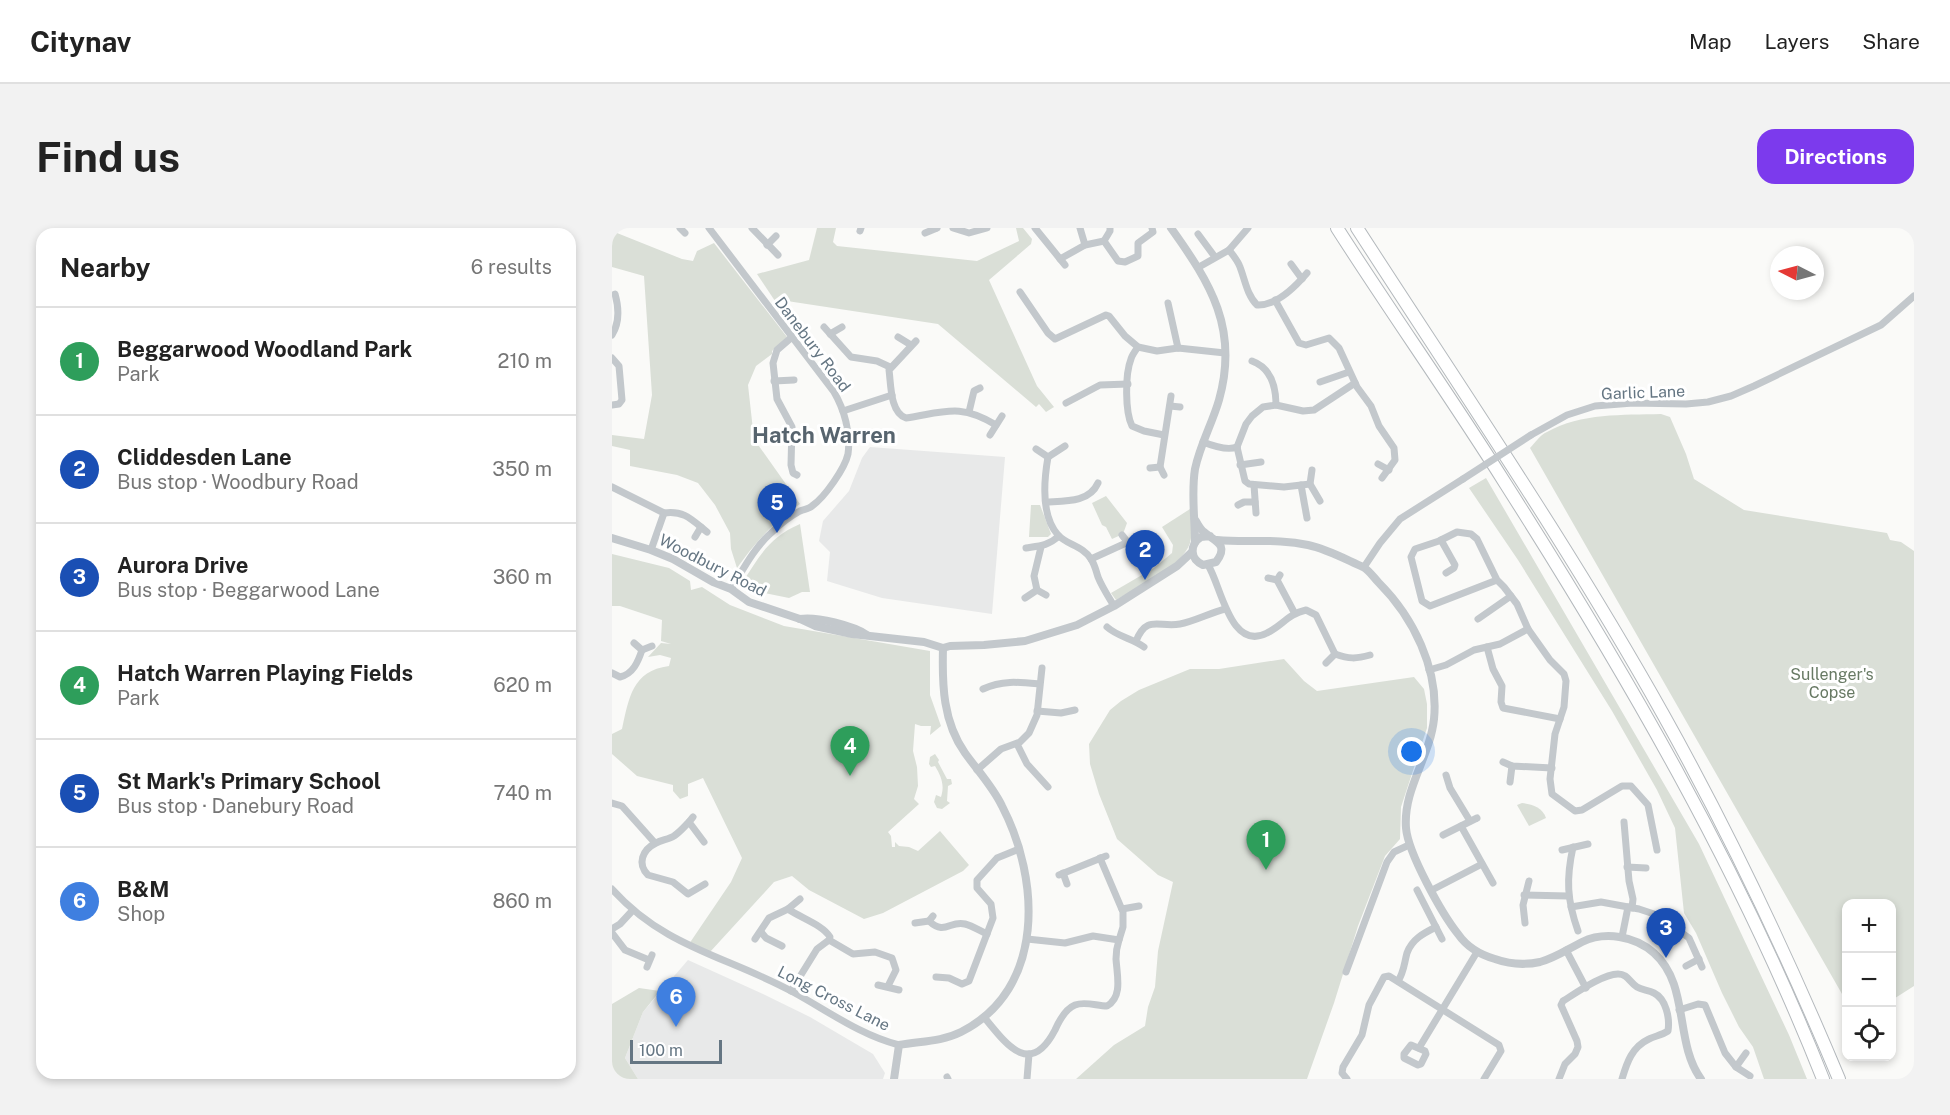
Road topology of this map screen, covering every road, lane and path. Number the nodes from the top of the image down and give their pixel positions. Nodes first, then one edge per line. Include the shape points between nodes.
1 (709, 228) edge
2 (752, 228) edge
3 (937, 228) edge
4 (953, 228) edge
5 (987, 228) edge
6 (1035, 228) edge
7 (1080, 228) edge
8 (1110, 228) edge
9 (1152, 228) edge
10 (1171, 228) edge
11 (1248, 228) edge
12 (1337, 228) edge
13 (1357, 228) edge
14 (925, 233) edge
15 (1198, 234) dead end
16 (776, 236) dead end
17 (1104, 241) junction
18 (768, 245) junction
19 (1085, 245) junction
20 (1229, 250) junction
21 (778, 255) dead end
22 (1215, 257) junction
23 (1291, 264) dead end
24 (1199, 267) junction
25 (1020, 292) dead end
26 (1036, 296) dead end
27 (1914, 296) edge
28 (615, 297) edge
29 (1275, 300) junction
30 (1027, 301) junction
31 (1168, 303) dead end
32 (615, 310) edge
33 (824, 327) dead end
34 (842, 327) dead end
35 (830, 334) junction
36 (612, 335) edge
37 (792, 337) junction
38 (898, 337) dead end
39 (1138, 347) junction
40 (1178, 348) junction
41 (1225, 353) junction
42 (612, 358) edge
43 (1270, 358) dead end
44 (1252, 360) dead end
45 (1262, 364) junction
46 (890, 367) junction
47 (1349, 372) junction
48 (794, 380) dead end
49 (774, 381) junction
50 (1320, 382) dead end
51 (1355, 382) junction
52 (966, 384) dead end
53 (1128, 384) junction
54 (892, 395) junction
55 (1171, 396) dead end
56 (1066, 403) dead end
57 (612, 405) edge
58 (1275, 405) junction
59 (1170, 406) junction
60 (1180, 407) dead end
61 (843, 411) junction
62 (969, 412) junction
63 (1002, 416) dead end
64 (996, 425) junction
65 (990, 435) dead end
66 (1164, 435) junction
67 (792, 439) junction
68 (808, 439) dead end
69 (1203, 442) junction
70 (1065, 446) dead end
71 (1237, 447) junction
72 (1036, 449) dead end
73 (1048, 457) junction
74 (1261, 462) dead end
75 (1378, 464) dead end
76 (1240, 465) junction
77 (1160, 467) junction
78 (1150, 468) dead end
79 (1312, 470) dead end
80 (1389, 470) junction
81 (797, 475) dead end
82 (1164, 475) dead end
83 (1382, 478) dead end
84 (1310, 484) junction
85 (1254, 485) junction
86 (1301, 485) junction
87 (612, 488) edge
88 (1097, 489) dead end
89 (1320, 501) dead end
90 (1046, 502) junction
91 (1255, 502) junction
92 (1238, 504) dead end
93 (664, 513) junction
94 (1256, 513) dead end
95 (1307, 518) dead end
96 (1195, 520) junction
97 (1122, 535) dead end
98 (1059, 536) junction
99 (695, 537) dead end
100 (612, 538) edge
101 (1137, 538) dead end
102 (1214, 538) junction
103 (1441, 540) junction
104 (1195, 542) junction
105 (1241, 542) junction
106 (1129, 544) junction
107 (1041, 547) junction
108 (1026, 548) dead end
109 (651, 550) junction
110 (1192, 552) junction
111 (1221, 552) junction
112 (1091, 559) junction
113 (1199, 562) junction
114 (1212, 563) junction
115 (1177, 566) junction
116 (1364, 567) junction
117 (1446, 573) dead end
118 (1268, 578) dead end
119 (1497, 580) junction
120 (731, 590) junction
121 (1037, 590) junction
122 (1046, 595) dead end
123 (1511, 596) junction
124 (1025, 598) dead end
125 (1114, 606) junction
126 (1225, 609) junction
127 (1294, 612) junction
128 (1478, 619) dead end
129 (1107, 627) dead end
130 (1528, 629) junction
131 (1136, 641) junction
132 (634, 643) dead end
133 (652, 645) dead end
134 (1144, 647) dead end
135 (1487, 647) junction
136 (943, 648) junction
137 (642, 650) junction
138 (1335, 654) junction
139 (1370, 655) dead end
140 (1326, 663) dead end
141 (1041, 668) dead end
142 (1429, 670) junction
143 (612, 673) edge
144 (1039, 684) junction
145 (982, 689) dead end
146 (1075, 710) dead end
147 (1037, 711) junction
148 (1560, 719) junction
149 (1017, 744) junction
150 (1503, 762) dead end
151 (1512, 766) junction
152 (1552, 768) junction
153 (978, 770) junction
154 (1446, 775) dead end
155 (1510, 782) dead end
156 (1048, 787) dead end
157 (1450, 789) junction
158 (1566, 790) dead end
159 (1442, 792) dead end
160 (1560, 798) junction
161 (612, 803) edge
162 (1623, 822) dead end
163 (1461, 825) junction
164 (1654, 833) junction
165 (1665, 833) dead end
166 (1443, 835) dead end
167 (704, 842) dead end
168 (655, 843) junction
169 (1588, 844) dead end
170 (1409, 845) junction
171 (1573, 847) junction
172 (1019, 849) junction
173 (1562, 850) dead end
174 (1657, 850) dead end
175 (1482, 864) junction
176 (1627, 867) junction
177 (1646, 868) dead end
178 (1529, 881) dead end
179 (1493, 883) dead end
180 (705, 884) dead end
181 (1067, 884) dead end
182 (612, 889) edge
183 (1417, 890) dead end
184 (1432, 890) junction
185 (1524, 895) junction
186 (1568, 896) junction
187 (800, 899) dead end
188 (1139, 906) dead end
189 (1571, 907) junction
190 (1630, 907) junction
191 (788, 909) junction
192 (1122, 909) junction
193 (633, 910) junction
194 (915, 923) dead end
195 (1525, 923) dead end
196 (1436, 927) junction
197 (612, 931) edge
198 (1578, 931) dead end
199 (761, 932) junction
200 (987, 934) junction
201 (1622, 938) junction
202 (755, 939) dead end
203 (1027, 939) junction
204 (1119, 939) junction
205 (1442, 939) dead end
206 (829, 940) junction
207 (782, 946) dead end
208 (1566, 951) junction
209 (1477, 952) junction
210 (1699, 959) junction
211 (649, 961) dead end
212 (1686, 966) dead end
213 (1702, 967) dead end
214 (1346, 972) dead end
215 (940, 980) dead end
216 (1398, 981) junction
217 (878, 985) dead end
218 (888, 986) junction
219 (1586, 988) junction
220 (899, 990) dead end
221 (791, 991) junction
222 (1442, 1010) junction
223 (1679, 1010) junction
224 (984, 1017) junction
225 (899, 1045) junction
226 (1419, 1048) dead end
227 (1746, 1053) dead end
228 (1029, 1054) junction
229 (1736, 1067) junction
230 (1750, 1076) dead end
231 (894, 1079) edge
232 (1027, 1079) edge
233 (1347, 1079) edge
234 (1484, 1079) edge
235 (1558, 1079) edge
236 (1622, 1079) edge
237 (1701, 1079) edge
238 (1823, 1079) edge
239 (1839, 1079) edge

1 - 37 street, Danebury Road
2 - 18 street
3 - 14 street
4 - 5 street via 969,233
6 - 19 street via 1063,262
7 - 19 street
8 - 17 street
9 - 17 street via 1153,232 1138,243 1142,258 1118,261
10 - 24 street
11 - 20 street
12 - 238 highway via 1569,585 1672,760 1731,873
13 - 239 highway via 1584,582 1663,714 1738,854
15 - 22 street
16 - 18 street
17 - 19 street
18 - 21 street
20 - 22 street
20 - 29 street via 1253,300 1261,305
22 - 24 street
23 - 29 street via 1305,276
24 - 41 street via 1216,301
25 - 30 street
26 - 30 street
27 - 116 street, Garlic Lane, bridge via 1881,325 1731,396 1686,404 1595,406 1567,415 1400,519
28 - 32 street
29 - 47 street via 1299,343 1333,340
30 - 39 street via 1054,339 1106,315
31 - 40 street
32 - 36 street via 618,322
33 - 35 street
34 - 35 street
35 - 46 street via 851,357
37 - 49 street via 774,356
37 - 61 street, Danebury Road via 834,392
38 - 46 street via 914,343
39 - 40 street via 1156,351
39 - 53 street via 1131,360
40 - 41 street
41 - 69 street via 1220,397
42 - 57 street via 619,366 622,400
43 - 45 street
44 - 45 street
45 - 58 street via 1275,387
46 - 54 street
47 - 50 street
47 - 51 street
48 - 49 street
49 - 67 street via 778,403 791,424
51 - 58 street via 1314,410
51 - 80 street via 1394,448 1395,460
52 - 62 street via 977,389
53 - 56 street via 1082,389
53 - 66 street via 1128,418 1132,426
54 - 61 street
54 - 62 street via 897,412 906,418 945,411
55 - 59 street
58 - 71 street via 1263,407 1251,416
59 - 60 street
59 - 66 street
61 - 120 street, Danebury Road via 848,455 836,477 812,507 790,518 761,543
62 - 64 street
63 - 64 street
64 - 65 street
66 - 77 street
67 - 68 street
67 - 81 street via 791,465
69 - 71 street
69 - 96 street via 1193,484
70 - 73 street
71 - 76 street
72 - 73 street
73 - 90 street
74 - 76 street
75 - 80 street
76 - 85 street via 1245,481
77 - 78 street
77 - 82 street
79 - 84 street
80 - 83 street
84 - 86 street
84 - 89 street
85 - 86 street
85 - 91 street
86 - 95 street
87 - 93 street
88 - 90 street via 1075,501
90 - 98 street
91 - 92 street
91 - 94 street
93 - 99 street via 682,513 704,530
93 - 109 street
96 - 102 street
96 - 104 street
97 - 106 street
98 - 107 street
98 - 112 street
100 - 109 street, Woodbury Road
101 - 106 street
102 - 104 street via 1201,537
102 - 105 street
102 - 111 street
103 - 117 street via 1455,565
103 - 119 street via 1457,532 1471,534
103 - 119 street via 1412,552 1422,601 1426,604
104 - 110 street
105 - 111 street
105 - 116 street via 1273,540 1303,544
106 - 112 street
107 - 108 street
107 - 121 street via 1035,569
109 - 120 street, Woodbury Road
110 - 113 street
110 - 115 street, Woodbury Road
111 - 114 street
112 - 125 street
113 - 114 street
113 - 115 street, Woodbury Road
114 - 126 street
115 - 125 street, Woodbury Road
116 - 142 street via 1403,611
118 - 127 street via 1278,578
119 - 123 street
120 - 136 street, Woodbury Road via 749,602 815,626
121 - 122 street
121 - 124 street
123 - 128 street
123 - 130 street
125 - 136 street, Woodbury Road via 1077,625 1025,641
126 - 127 street via 1245,635 1254,638 1268,633
126 - 131 street via 1176,625 1155,622 1139,633
127 - 138 street via 1306,610 1316,615
129 - 131 street
130 - 135 street
130 - 148 street via 1564,674
131 - 134 street
132 - 137 street
133 - 137 street
135 - 142 street
135 - 148 street via 1502,686 1503,708
136 - 153 street, Long Cross Lane via 942,683 947,712 960,745
137 - 143 street via 628,674 620,677
138 - 139 street via 1357,659
138 - 140 street
141 - 144 street
142 - 170 street via 1434,719 1407,808
144 - 145 street via 1008,681
144 - 147 street
146 - 147 street
147 - 149 street via 1029,733
148 - 152 street
149 - 153 street via 1001,749
149 - 156 street
150 - 151 street
151 - 152 street
151 - 155 street
152 - 160 street via 1550,787 1552,794
153 - 172 street, Long Cross Lane via 1002,805
154 - 157 street
157 - 159 street
157 - 163 street via 1474,819
158 - 160 street
160 - 164 street via 1575,811 1582,810 1622,786 1631,786 1648,805
161 - 168 street via 622,807
162 - 176 street
163 - 166 street
163 - 175 street
164 - 165 street
164 - 174 street
167 - 168 street via 691,819 673,836
168 - 180 street via 642,860 648,875 673,882 688,894
169 - 171 street
170 - 184 street
170 - 214 street via 1394,852 1387,862
171 - 173 street
171 - 186 street via 1567,873
172 - 200 street via 997,858 977,879 978,888 993,910
172 - 203 street, Long Cross Lane via 1028,896
175 - 179 street
175 - 184 street
176 - 177 street
176 - 190 street via 1633,899
178 - 185 street
181 - 192 street via 1061,874 1103,857
182 - 193 street, Long Cross Lane
183 - 196 street
184 - 209 street via 1457,934
185 - 186 street
185 - 195 street
186 - 189 street
187 - 191 street
188 - 192 street
189 - 190 street via 1601,902
189 - 198 street
190 - 201 street
190 - 210 street via 1657,915 1683,933
191 - 199 street via 769,918
191 - 206 street via 823,928
192 - 204 street
193 - 197 street
193 - 221 street, Long Cross Lane via 685,944
194 - 200 street via 931,919 942,928 960,923
196 - 205 street
196 - 216 street via 1413,942
197 - 211 street via 625,950
199 - 202 street
199 - 207 street
200 - 215 street via 969,981 962,984 949,978
201 - 208 street via 1596,938
201 - 223 street via 1643,945 1660,959 1673,982
203 - 204 street via 1065,943 1093,936
203 - 224 street, Long Cross Lane via 1011,987
204 - 228 street via 1118,988 1113,1003 1073,1006 1045,1047
206 - 218 street via 854,954 875,952 892,958 896,970
206 - 221 street via 817,949
208 - 209 street via 1539,962 1519,963 1502,962
208 - 219 street
209 - 222 street
210 - 212 street
210 - 213 street
216 - 222 street
216 - 233 street via 1384,977 1373,994 1362,1035 1343,1067
217 - 218 street
218 - 220 street
219 - 235 street via 1561,1005 1578,1047
219 - 236 street via 1608,976 1624,975 1638,988 1658,996 1665,1006 1668,1031 1639,1046 1628,1060
221 - 225 street, Long Cross Lane via 861,1032
222 - 226 street
222 - 234 street via 1499,1045 1501,1051
223 - 229 street via 1705,1005 1725,1053
223 - 237 street via 1689,1057
224 - 225 street, Long Cross Lane via 949,1037
224 - 228 street via 1013,1050
225 - 231 street
227 - 229 street
228 - 232 street
229 - 230 street

